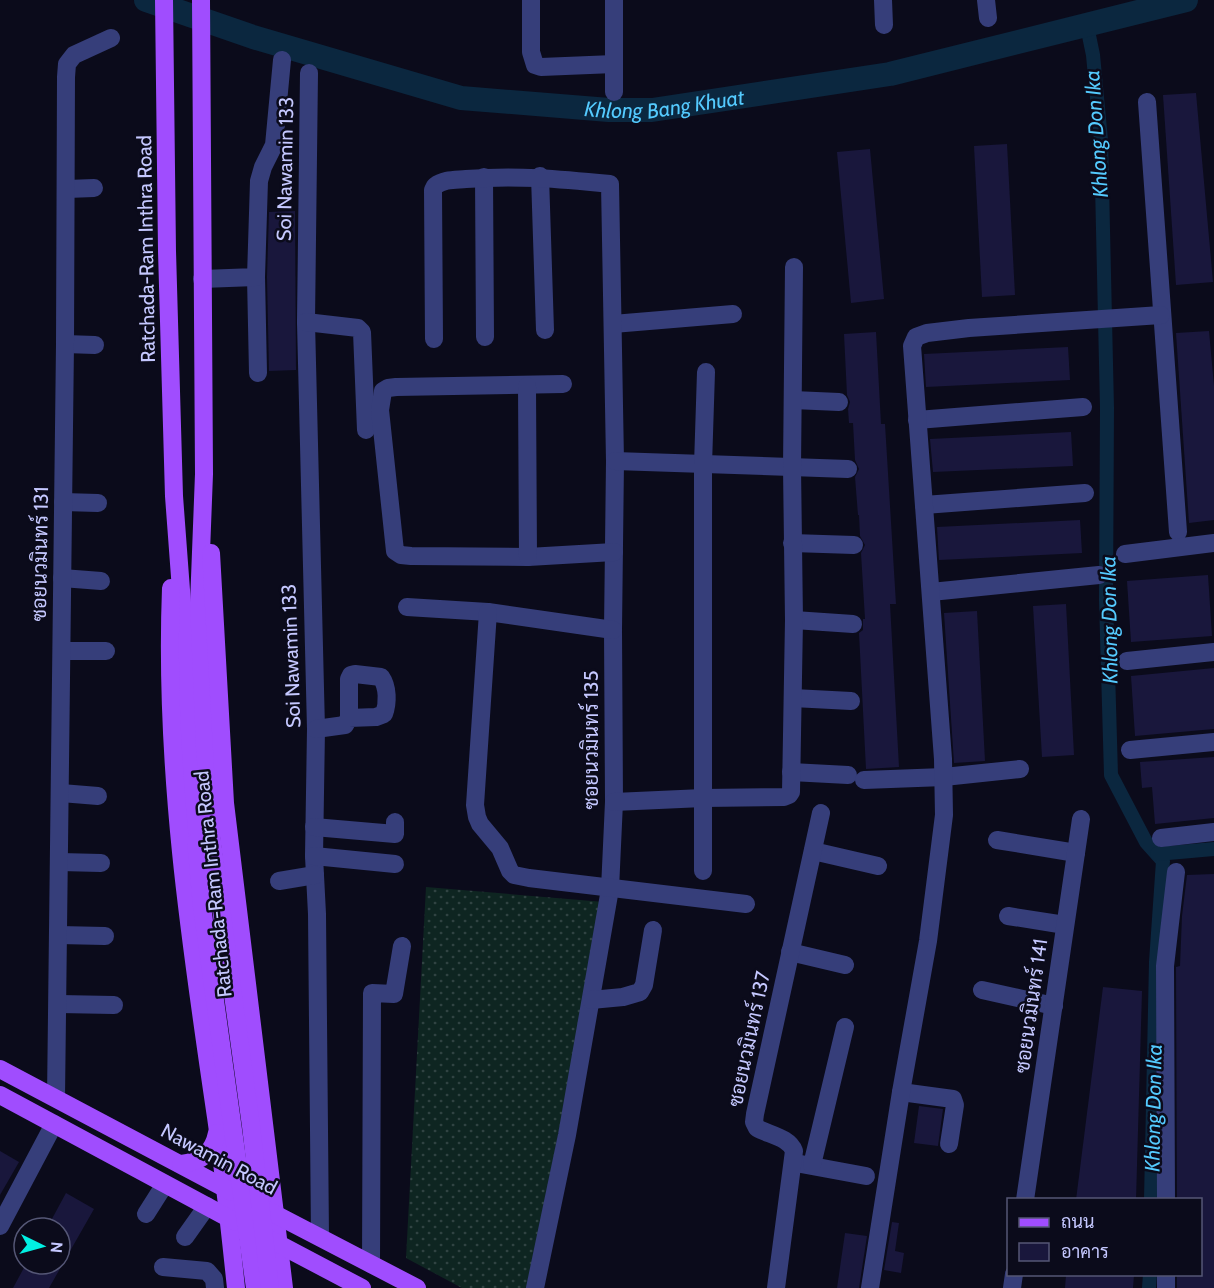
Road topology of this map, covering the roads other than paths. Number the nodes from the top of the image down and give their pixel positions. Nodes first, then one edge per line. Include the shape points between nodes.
1 (164, 0) edge
2 (201, 0) edge
3 (531, 0) edge
4 (614, 0) edge
5 (883, 0) edge
6 (884, 25) dead end
7 (111, 38) dead end
8 (282, 60) dead end
9 (614, 64) junction
10 (309, 73) dead end
11 (614, 92) dead end
12 (1147, 102) dead end
13 (540, 176) junction
14 (484, 177) junction
15 (94, 188) dead end
16 (67, 189) junction
17 (794, 267) dead end
18 (256, 277) junction
19 (202, 279) junction
20 (733, 314) dead end
21 (1161, 315) junction
22 (306, 322) junction
23 (613, 324) junction
24 (545, 330) dead end
25 (485, 337) dead end
26 (434, 339) dead end
27 (65, 344) junction
28 (95, 345) dead end
29 (706, 372) dead end
30 (258, 373) dead end
31 (563, 384) dead end
32 (527, 386) junction
33 (793, 400) junction
34 (839, 402) dead end
35 (1083, 408) dead end
36 (917, 420) junction
37 (366, 430) dead end
38 (615, 461) junction
39 (703, 465) junction
40 (792, 467) junction
41 (848, 469) dead end
42 (204, 474) junction
43 (1084, 493) dead end
44 (174, 496) junction
45 (63, 502) junction
46 (98, 503) dead end
47 (924, 506) junction
48 (1178, 532) dead end
49 (792, 543) junction
50 (1214, 543) edge
51 (854, 545) dead end
52 (614, 552) junction
53 (1125, 554) dead end
54 (528, 557) junction
55 (1100, 575) dead end
56 (62, 578) junction
57 (101, 581) dead end
58 (931, 592) junction
59 (407, 607) dead end
60 (488, 612) junction
61 (794, 620) junction
62 (853, 624) dead end
63 (613, 630) junction
64 (62, 651) junction
65 (105, 651) dead end
66 (1214, 652) edge
67 (1127, 661) dead end
68 (793, 698) junction
69 (851, 701) dead end
70 (349, 717) dead end
71 (316, 729) junction
72 (1214, 742) edge
73 (1130, 750) dead end
74 (1020, 769) dead end
75 (792, 772) junction
76 (944, 777) junction
77 (61, 793) junction
78 (98, 796) dead end
79 (703, 798) junction
80 (614, 802) junction
81 (821, 813) dead end
82 (1081, 819) dead end
83 (314, 827) junction
84 (1214, 832) edge
85 (1161, 838) dead end
86 (997, 840) dead end
87 (204, 842) junction
88 (813, 851) junction
89 (1076, 853) junction
90 (314, 856) junction
91 (60, 862) junction
92 (101, 863) dead end
93 (878, 866) dead end
94 (703, 871) dead end
95 (1176, 872) dead end
96 (315, 875) junction
97 (279, 881) dead end
98 (610, 889) junction
99 (746, 904) dead end
100 (1008, 916) dead end
101 (1065, 925) junction
102 (653, 930) dead end
103 (59, 935) junction
104 (105, 936) dead end
105 (402, 946) dead end
106 (790, 952) junction
107 (845, 964) dead end
108 (982, 990) dead end
109 (591, 1000) junction
110 (59, 1004) junction
111 (114, 1005) dead end
112 (1054, 1006) junction
113 (845, 1027) dead end
114 (0, 1069) edge
115 (902, 1092) junction
116 (0, 1095) edge
117 (56, 1098) junction
118 (263, 1123) junction
119 (54, 1124) junction
120 (217, 1126) junction
121 (949, 1144) dead end
122 (181, 1164) junction
123 (803, 1164) junction
124 (866, 1176) dead end
125 (165, 1184) junction
126 (221, 1186) junction
127 (1025, 1198) edge
128 (1166, 1198) edge
129 (207, 1206) junction
130 (146, 1214) dead end
131 (275, 1214) junction
132 (227, 1217) junction
133 (0, 1226) edge
134 (184, 1237) dead end
135 (320, 1237) junction
136 (278, 1244) junction
137 (312, 1261) junction
138 (371, 1264) junction
139 (164, 1267) dead end
140 (215, 1288) edge
141 (236, 1288) edge
142 (255, 1288) edge
143 (279, 1288) edge
144 (362, 1288) edge
145 (417, 1288) edge
146 (535, 1288) edge
147 (776, 1288) edge
148 (870, 1288) edge

1 - 44 main road, Ratchada-Ram Inthra Road
2 - 19 main road, Ratchada-Ram Inthra Road
3 - 9 street via 531,51 535,65
4 - 9 street
5 - 6 street
7 - 16 street, ซอยนวมินทร์ 131 via 74,55 67,64
8 - 18 street via 274,145 259,181
9 - 11 street
10 - 22 street, Soi Nawamin 133
12 - 21 street
13 - 14 street
13 - 23 street, ซอยนวมินทร์ 135 via 610,184
13 - 24 street
14 - 25 street
14 - 26 street via 445,181 433,190
15 - 16 street
16 - 27 street, ซอยนวมินทร์ 131
17 - 33 street
18 - 19 street
18 - 30 street
19 - 42 main road, Ratchada-Ram Inthra Road
20 - 23 street
21 - 36 street via 920,334 912,346
21 - 48 street
22 - 37 street via 358,328 362,332
22 - 71 street, Soi Nawamin 133
23 - 38 street, ซอยนวมินทร์ 135
27 - 28 street
27 - 45 street, ซอยนวมินทร์ 131
29 - 39 street
31 - 32 street
32 - 54 street
32 - 54 street via 388,388 383,392 380,410 393,544 398,553
33 - 34 street
33 - 40 street
35 - 36 street
36 - 47 street
38 - 39 street
38 - 52 street, ซอยนวมินทร์ 135
39 - 40 street
39 - 79 street
40 - 41 street
40 - 49 street
42 - 87 main road, Ratchada-Ram Inthra Road via 199,604
42 - 118 main road, Ratchada-Ram Inthra Road via 225,803
43 - 47 street
44 - 87 main road, Ratchada-Ram Inthra Road via 188,746
44 - 120 main road, Ratchada-Ram Inthra Road via 169,620 171,740 190,940
45 - 46 street
45 - 56 street, ซอยนวมินทร์ 131
47 - 58 street
49 - 51 street
49 - 61 street
50 - 53 street
52 - 54 street
52 - 63 street, ซอยนวมินทร์ 135
55 - 58 street
56 - 57 street
56 - 64 street, ซอยนวมินทร์ 131
58 - 76 street
59 - 60 street
60 - 63 street
60 - 98 street via 475,805 480,824 495,840 514,875
61 - 62 street
61 - 68 street
63 - 80 street, ซอยนวมินทร์ 135
64 - 65 street
64 - 77 street, ซอยนวมินทร์ 131
66 - 67 street
68 - 69 street
68 - 75 street
70 - 71 street via 340,727
71 - 83 street, Soi Nawamin 133
72 - 73 street
74 - 76 street
75 - 76 street
75 - 79 street via 791,792 784,797
76 - 115 street via 944,814 928,941
77 - 78 street
77 - 91 street, ซอยนวมินทร์ 131
79 - 80 street
79 - 94 street
80 - 98 street, ซอยนวมินทร์ 135
81 - 88 street, ซอยนวมินทร์ 137
82 - 89 street, ซอยนวมินทร์ 141
83 - 90 street, Soi Nawamin 133
83 - 90 street via 395,828 396,869
84 - 85 street
86 - 89 street
87 - 142 main road, Ratchada-Ram Inthra Road, bridge via 202,907
87 - 143 main road, Ratchada-Ram Inthra Road, bridge
88 - 93 street
88 - 106 street, ซอยนวมินทร์ 137
89 - 101 street, ซอยนวมินทร์ 141
90 - 96 street, Soi Nawamin 133
91 - 92 street
91 - 103 street, ซอยนวมินทร์ 131
95 - 128 street via 1165,966
96 - 97 street
96 - 135 street, Soi Nawamin 133
98 - 99 street
98 - 109 street, ซอยนวมินทร์ 135
100 - 101 street
101 - 112 street, ซอยนวมินทร์ 141
102 - 109 street via 640,992
103 - 104 street
103 - 110 street, ซอยนวมินทร์ 131
105 - 138 street via 394,994 372,993
106 - 107 street
106 - 123 street, ซอยนวมินทร์ 137 via 754,1122 757,1128 792,1144
108 - 112 street
109 - 146 street, ซอยนวมินทร์ 135
110 - 111 street
110 - 117 street, ซอยนวมินทร์ 131
112 - 127 street, ซอยนวมินทร์ 141
113 - 123 street
114 - 117 main road, Nawamin Road
115 - 121 street via 953,1099
115 - 148 street
116 - 119 main road
117 - 122 main road, Nawamin Road
118 - 120 main road via 258,1131 244,1137
118 - 131 main road, Ratchada-Ram Inthra Road
119 - 125 main road
119 - 133 street
120 - 122 main road via 214,1146 202,1158
120 - 126 main road, Ratchada-Ram Inthra Road
122 - 126 main road, Nawamin Road
123 - 124 street
123 - 147 street
125 - 129 main road
125 - 130 street
126 - 129 main road
126 - 131 main road, Nawamin Road
126 - 132 main road, Ratchada-Ram Inthra Road
129 - 132 main road
129 - 134 street
131 - 135 main road, Nawamin Road
131 - 136 main road, Ratchada-Ram Inthra Road
132 - 136 main road
132 - 141 main road, Ratchada-Ram Inthra Road
135 - 137 main road
135 - 138 main road, Nawamin Road
136 - 137 main road
136 - 143 main road, Ratchada-Ram Inthra Road
137 - 143 main road
137 - 144 main road
138 - 145 main road, Nawamin Road
139 - 140 street via 207,1271

